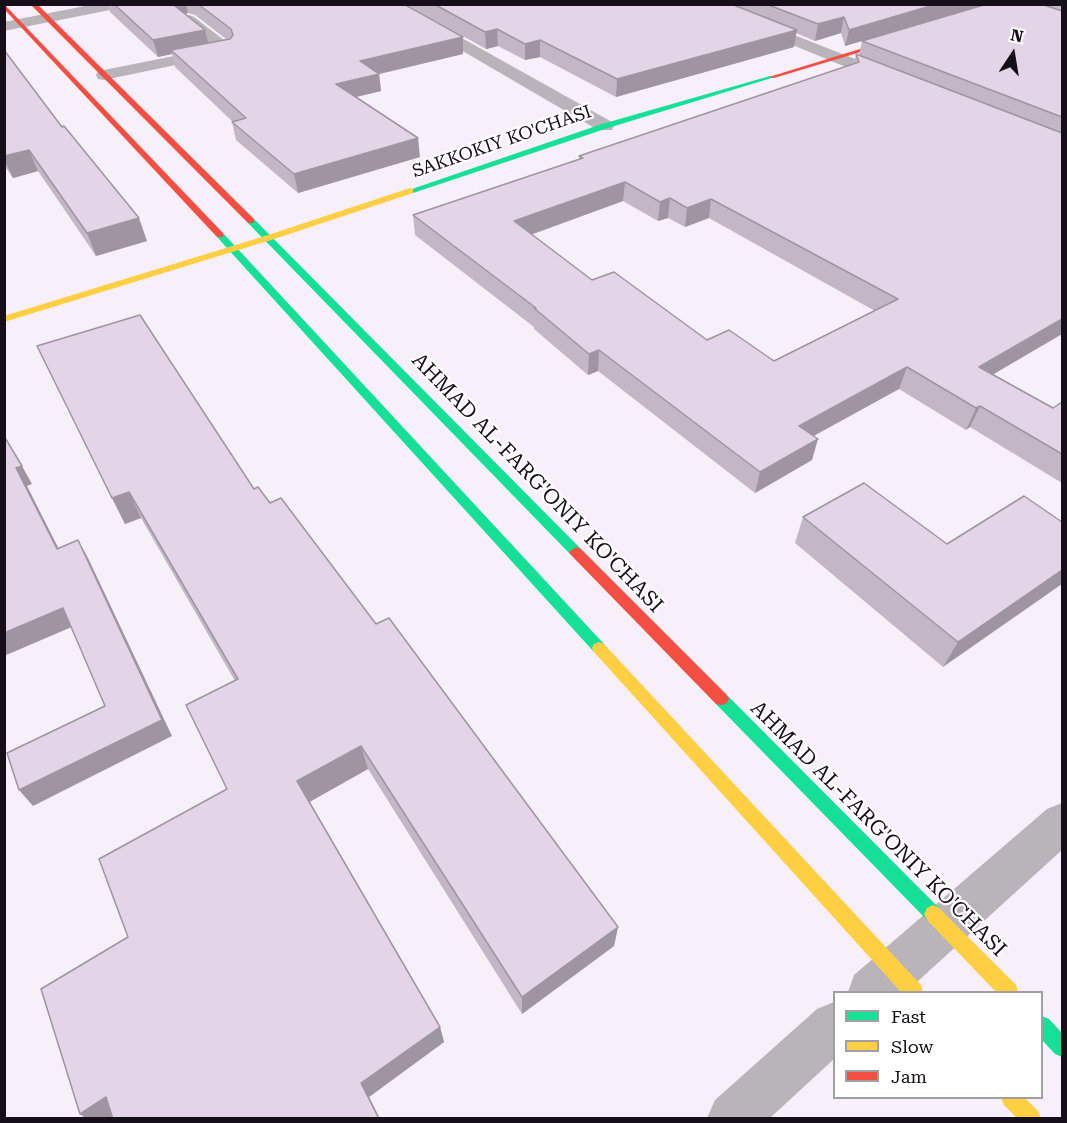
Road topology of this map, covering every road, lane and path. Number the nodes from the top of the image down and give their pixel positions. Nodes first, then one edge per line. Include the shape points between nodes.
1 (33, 4) edge
2 (120, 4) edge
3 (389, 4) edge
4 (701, 4) edge
5 (4, 5) edge
6 (47, 19) junction
7 (189, 20) edge
8 (22, 24) junction
9 (4, 27) edge
10 (912, 35) edge
11 (836, 58) junction
12 (104, 75) junction
13 (913, 88) edge
14 (605, 126) junction
15 (268, 238) junction
16 (233, 249) junction
17 (4, 319) edge
18 (1062, 822) edge
19 (944, 927) junction
20 (893, 985) edge
21 (1007, 991) edge
22 (833, 1027) edge
23 (1043, 1028) edge
24 (1062, 1047) edge
25 (1012, 1099) edge
26 (733, 1119) edge
27 (1030, 1119) edge

1 - 6 main road, AHMAD AL-FARG'ONIY KO'CHASI
2 - 6 street
3 - 14 street
4 - 11 street
5 - 8 main road
6 - 8 street
6 - 12 main road, AHMAD AL-FARG'ONIY KO'CHASI
7 - 12 street via 227,50
8 - 9 street
8 - 16 main road
10 - 11 main road, SAKKOKIY KO'CHASI
11 - 13 street
11 - 14 main road, SAKKOKIY KO'CHASI
12 - 15 main road, AHMAD AL-FARG'ONIY KO'CHASI
14 - 15 main road, SAKKOKIY KO'CHASI
15 - 16 main road, SAKKOKIY KO'CHASI
15 - 19 main road, AHMAD AL-FARG'ONIY KO'CHASI
16 - 17 main road, SAKKOKIY KO'CHASI
16 - 20 main road
18 - 19 street
19 - 20 street
19 - 21 main road, AHMAD AL-FARG'ONIY KO'CHASI
22 - 26 street
23 - 24 main road
25 - 27 main road

